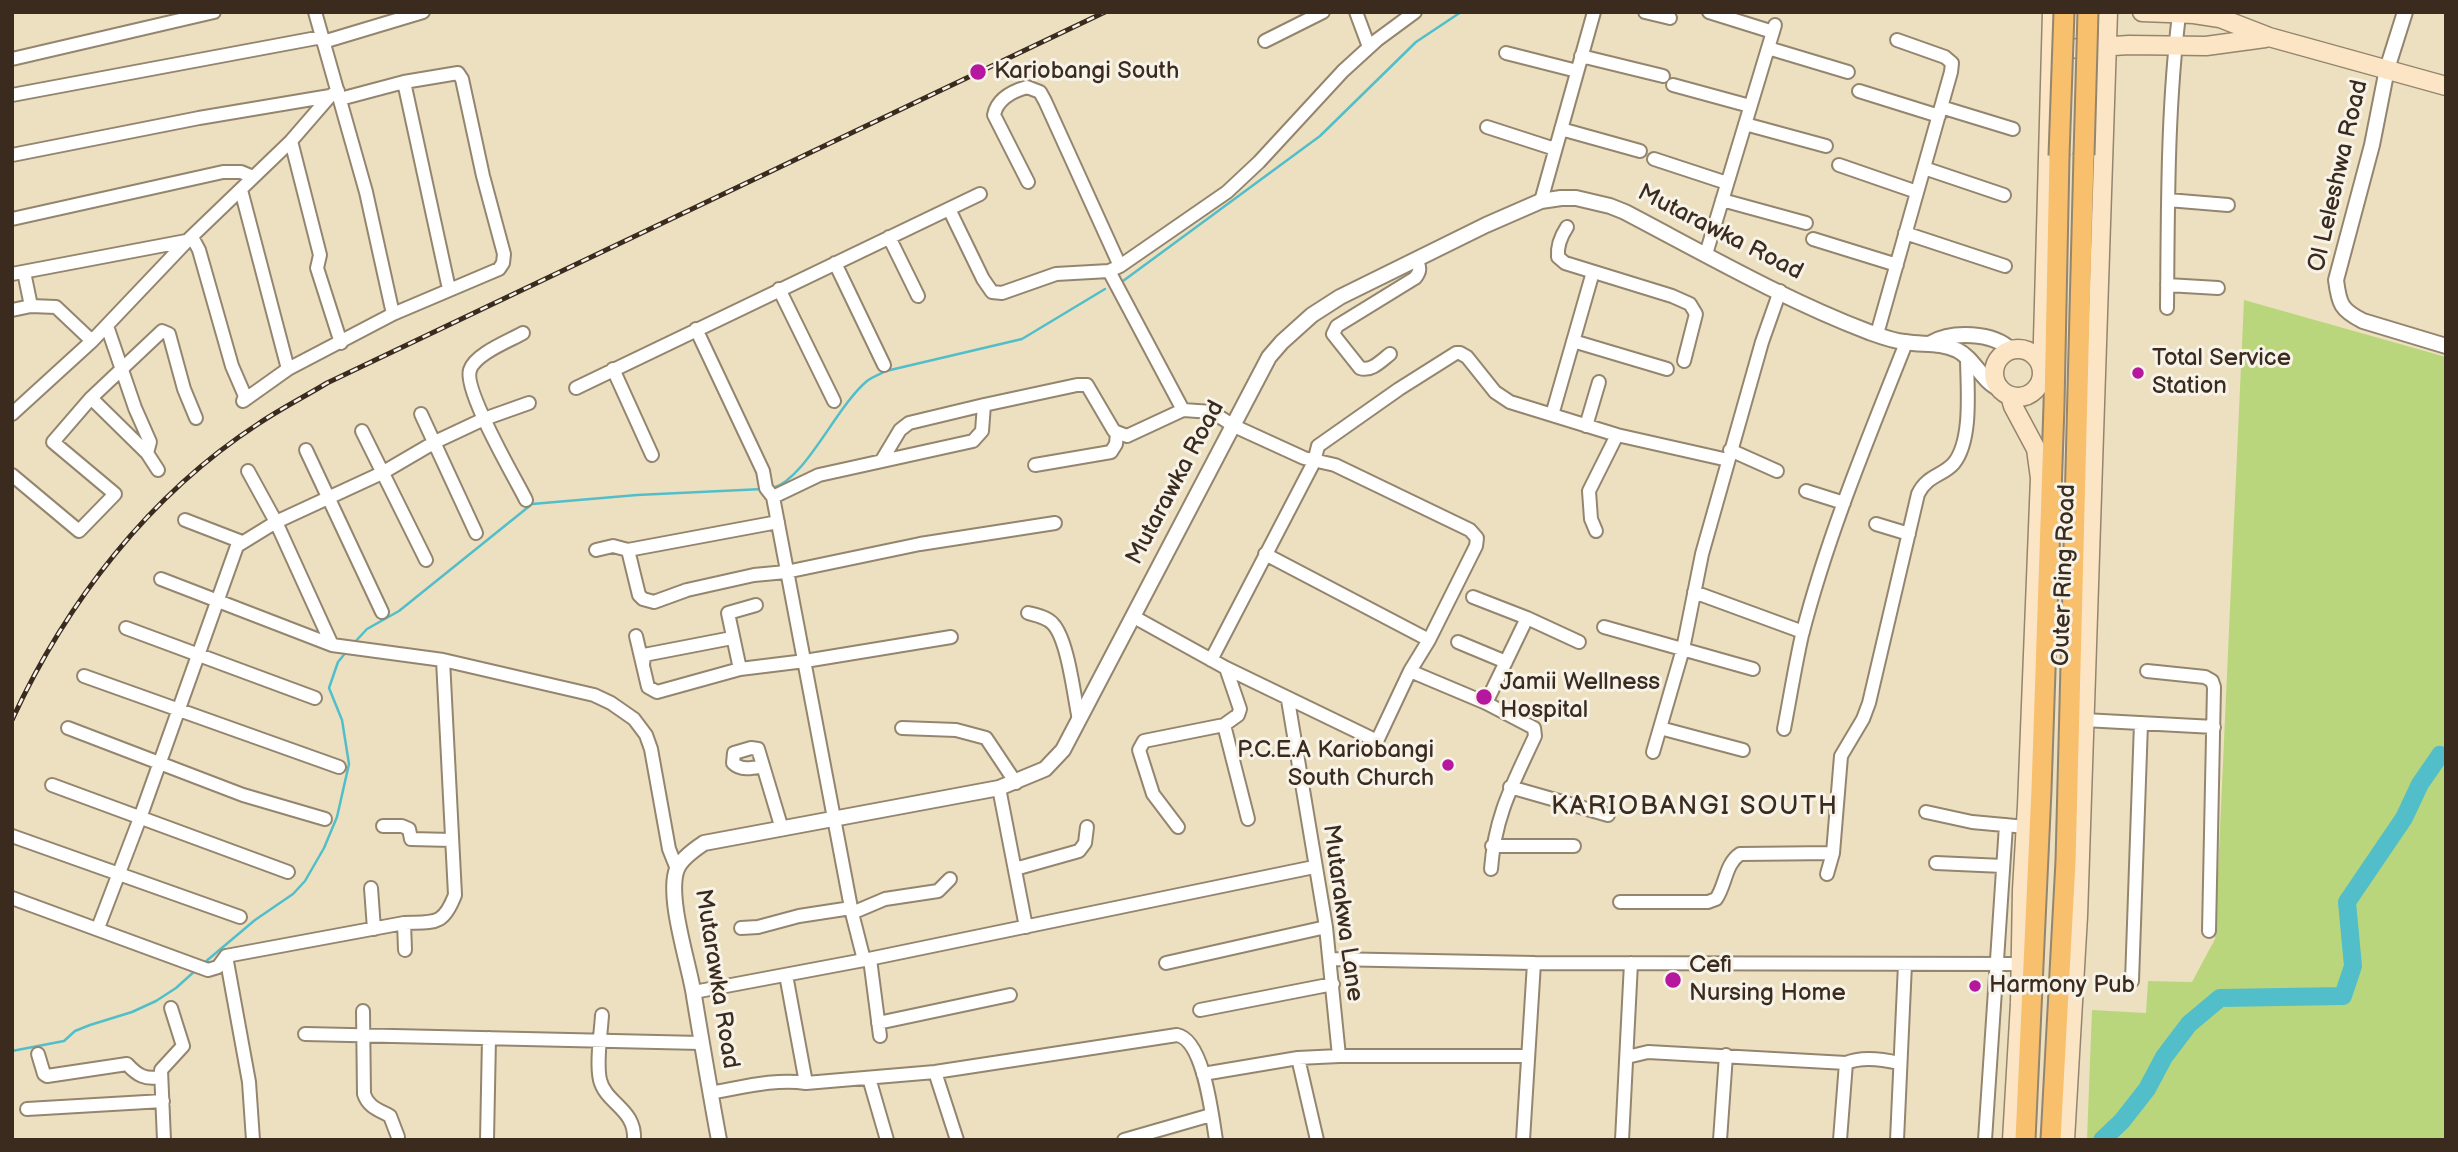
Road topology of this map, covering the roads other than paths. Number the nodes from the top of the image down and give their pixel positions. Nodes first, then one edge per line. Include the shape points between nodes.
1 (214, 12) edge
2 (315, 12) edge
3 (423, 12) edge
4 (1323, 12) edge
5 (1356, 12) edge
6 (1415, 12) edge
7 (1594, 12) edge
8 (1645, 12) edge
9 (1709, 12) edge
10 (2052, 12) edge
11 (2064, 12) edge
12 (2088, 12) edge
13 (2108, 12) edge
14 (2142, 12) edge
15 (2405, 12) edge
16 (2179, 15) junction
17 (1670, 18) dead end
18 (2269, 37) junction
19 (323, 40) junction
20 (1897, 40) dead end
21 (1265, 41) dead end
22 (2106, 46) junction
23 (1369, 47) junction
24 (2175, 47) junction
25 (1768, 48) junction
26 (2051, 50) junction
27 (1506, 53) dead end
28 (1581, 56) junction
29 (12, 60) edge
30 (2388, 69) junction
31 (1577, 71) junction
32 (1848, 72) dead end
33 (404, 82) junction
34 (2446, 86) edge
35 (1859, 91) dead end
36 (12, 95) edge
37 (336, 95) junction
38 (1751, 106) junction
39 (1940, 111) junction
40 (1745, 124) junction
41 (1487, 127) dead end
42 (1561, 129) junction
43 (2013, 129) dead end
44 (291, 141) junction
45 (1826, 146) dead end
46 (1555, 149) junction
47 (1640, 151) dead end
48 (12, 155) edge
49 (1654, 159) dead end
50 (1839, 165) dead end
51 (1924, 168) junction
52 (253, 177) junction
53 (1028, 182) dead end
54 (1727, 183) junction
55 (241, 190) junction
56 (1917, 192) junction
57 (980, 194) dead end
58 (2004, 195) dead end
59 (1722, 200) junction
60 (2168, 200) junction
61 (1541, 201) junction
62 (2228, 205) dead end
63 (949, 209) junction
64 (12, 219) edge
65 (1806, 223) dead end
66 (1567, 227) dead end
67 (1905, 233) junction
68 (889, 237) junction
69 (190, 239) junction
70 (1813, 239) dead end
71 (1706, 254) junction
72 (1416, 259) junction
73 (835, 263) junction
74 (1896, 265) junction
75 (2005, 266) dead end
76 (1114, 269) junction
77 (1593, 272) junction
78 (18, 273) edge
79 (2168, 285) junction
80 (2218, 288) dead end
81 (449, 289) junction
82 (779, 289) junction
83 (1780, 291) junction
84 (918, 296) dead end
85 (2045, 304) junction
86 (31, 306) junction
87 (2167, 308) dead end
88 (12, 310) edge
89 (393, 314) junction
90 (107, 326) junction
91 (696, 329) junction
92 (523, 333) dead end
93 (1877, 334) junction
94 (93, 341) junction
95 (1573, 341) junction
96 (341, 343) junction
97 (1906, 343) junction
98 (1931, 343) junction
99 (2446, 346) edge
100 (2013, 350) junction
101 (1390, 354) dead end
102 (1967, 357) junction
103 (1684, 361) dead end
104 (884, 365) dead end
105 (288, 369) junction
106 (613, 369) junction
107 (1667, 369) dead end
108 (123, 370) junction
109 (2042, 376) junction
110 (1599, 382) dead end
111 (576, 388) dead end
112 (2005, 393) junction
113 (91, 398) junction
114 (834, 401) dead end
115 (529, 403) dead end
116 (984, 405) junction
117 (1183, 410) junction
118 (13, 411) edge
119 (421, 414) dead end
120 (1552, 415) junction
121 (197, 418) dead end
122 (484, 419) junction
123 (1234, 426) junction
124 (1586, 426) junction
125 (362, 431) dead end
126 (1117, 433) junction
127 (1617, 435) junction
128 (435, 442) junction
129 (306, 450) dead end
130 (147, 453) junction
131 (652, 455) dead end
132 (1729, 455) junction
133 (882, 460) junction
134 (1314, 462) junction
135 (1035, 465) dead end
136 (158, 470) dead end
137 (248, 471) dead end
138 (1777, 471) dead end
139 (382, 474) junction
140 (12, 475) edge
141 (1806, 491) dead end
142 (773, 497) junction
143 (329, 498) junction
144 (526, 500) dead end
145 (1844, 503) junction
146 (185, 520) dead end
147 (276, 522) junction
148 (778, 522) junction
149 (1055, 523) dead end
150 (1876, 524) dead end
151 (1596, 531) dead end
152 (476, 533) dead end
153 (1909, 534) junction
154 (242, 542) junction
155 (596, 550) dead end
156 (628, 550) junction
157 (1265, 554) junction
158 (426, 560) dead end
159 (786, 572) junction
160 (161, 579) dead end
161 (1694, 592) junction
162 (1473, 597) dead end
163 (219, 601) junction
164 (756, 605) dead end
165 (382, 612) dead end
166 (1028, 613) dead end
167 (1134, 617) junction
168 (1527, 618) junction
169 (1604, 627) dead end
170 (126, 628) dead end
171 (1803, 632) junction
172 (636, 636) dead end
173 (951, 637) dead end
174 (732, 638) junction
175 (1429, 640) junction
176 (1458, 642) dead end
177 (1579, 642) dead end
178 (332, 645) junction
179 (1683, 649) junction
180 (200, 654) junction
181 (443, 660) junction
182 (1211, 660) junction
183 (805, 662) junction
184 (1506, 662) junction
185 (643, 665) junction
186 (1226, 668) junction
187 (740, 669) junction
188 (1753, 669) dead end
189 (1410, 671) junction
190 (2147, 671) dead end
191 (85, 676) dead end
192 (315, 698) dead end
193 (1288, 700) junction
194 (1486, 703) junction
195 (179, 711) junction
196 (1079, 720) junction
197 (2084, 720) junction
198 (2141, 723) junction
199 (1224, 725) junction
200 (2214, 727) junction
201 (68, 728) dead end
202 (902, 728) dead end
203 (1660, 728) junction
204 (1784, 729) dead end
205 (1743, 750) dead end
206 (1653, 752) dead end
207 (160, 765) junction
208 (763, 766) dead end
209 (339, 767) dead end
210 (1016, 783) junction
211 (52, 785) dead end
212 (1510, 787) junction
213 (999, 788) junction
214 (1926, 812) dead end
215 (1608, 815) dead end
216 (140, 818) junction
217 (325, 819) dead end
218 (1248, 819) dead end
219 (835, 820) junction
220 (383, 826) dead end
221 (2016, 826) junction
222 (1087, 827) dead end
223 (1178, 827) dead end
224 (782, 829) junction
225 (12, 836) edge
226 (452, 840) junction
227 (1492, 846) junction
228 (1574, 846) dead end
229 (1833, 853) junction
230 (1936, 863) dead end
231 (2003, 866) junction
232 (1314, 867) junction
233 (677, 869) junction
234 (1015, 869) junction
235 (1491, 869) dead end
236 (289, 872) dead end
237 (120, 873) junction
238 (1826, 874) dead end
239 (2036, 875) junction
240 (950, 879) dead end
241 (371, 888) dead end
242 (12, 898) edge
243 (1620, 902) dead end
244 (852, 910) junction
245 (240, 917) dead end
246 (404, 923) junction
247 (1026, 927) junction
248 (1326, 927) junction
249 (98, 928) junction
250 (741, 928) dead end
251 (374, 929) junction
252 (2209, 931) dead end
253 (405, 950) dead end
254 (226, 957) junction
255 (1330, 959) junction
256 (867, 960) junction
257 (1535, 963) junction
258 (1631, 963) junction
259 (1166, 964) dead end
260 (1905, 964) junction
261 (1998, 964) junction
262 (2020, 964) junction
263 (786, 975) junction
264 (2132, 981) dead end
265 (1332, 984) junction
266 (694, 992) junction
267 (1010, 995) dead end
268 (2067, 997) junction
269 (171, 1007) dead end
270 (1200, 1010) dead end
271 (363, 1011) dead end
272 (602, 1015) dead end
273 (305, 1034) dead end
274 (363, 1036) junction
275 (489, 1038) junction
276 (601, 1041) junction
277 (701, 1042) junction
278 (38, 1054) dead end
279 (1726, 1055) junction
280 (1339, 1056) junction
281 (1528, 1056) junction
282 (1627, 1057) junction
283 (1298, 1058) junction
284 (1846, 1062) junction
285 (1899, 1063) junction
286 (935, 1072) junction
287 (1203, 1074) junction
288 (160, 1077) junction
289 (869, 1078) junction
290 (806, 1083) junction
291 (710, 1093) junction
292 (163, 1101) junction
293 (27, 1110) dead end
294 (1211, 1115) junction
295 (398, 1137) dead end
296 (164, 1140) edge
297 (253, 1140) edge
298 (487, 1140) edge
299 (634, 1140) edge
300 (719, 1140) edge
301 (887, 1140) edge
302 (957, 1140) edge
303 (1124, 1140) edge
304 (1216, 1140) edge
305 (1317, 1140) edge
306 (1523, 1140) edge
307 (1622, 1140) edge
308 (1720, 1140) edge
309 (1840, 1140) edge
310 (1897, 1140) edge
311 (1985, 1140) edge
312 (2012, 1140) edge
313 (2025, 1140) edge
314 (2051, 1140) edge
315 (2065, 1140) edge

1 - 29 street
2 - 19 street
3 - 19 street
4 - 21 street
5 - 23 street
6 - 23 street
7 - 28 street
8 - 17 street
9 - 25 street via 1774,28
10 - 26 main road
11 - 239 main road, Outer Ring Road, bridge
12 - 268 main road, Outer Ring Road, bridge
13 - 22 main road, Outer Ring Road
14 - 16 main road
15 - 30 street, Ol Leleshwa Road
16 - 18 main road via 2220,19
16 - 24 street
18 - 24 main road
18 - 30 main road
19 - 36 street
19 - 37 street
20 - 39 street via 1952,63
22 - 24 main road
22 - 26 main road
22 - 197 main road, Outer Ring Road
23 - 76 street via 1236,185
24 - 60 street
25 - 32 street
25 - 38 street
26 - 85 main road
27 - 31 street
28 - 31 street
28 - 38 street
30 - 34 main road
30 - 99 street, Ol Leleshwa Road via 2336,280 2338,299 2343,309 2362,321
31 - 42 street
33 - 37 street
33 - 81 street
33 - 81 street via 458,72 504,254 499,269
35 - 39 street
37 - 44 street
37 - 48 street
37 - 89 street via 366,192
38 - 40 street
39 - 43 street
39 - 51 street
40 - 45 street
40 - 54 street
41 - 46 street
42 - 46 street
42 - 47 street
44 - 52 street
44 - 96 street via 320,255 317,268
46 - 61 street
49 - 54 street
50 - 56 street
51 - 56 street
51 - 58 street
52 - 55 street
52 - 64 street via 223,172
53 - 76 street via 994,115 1002,100 1027,87 1040,92 1045,101
54 - 59 street
55 - 69 street
55 - 105 street
56 - 67 street
57 - 63 street
59 - 65 street
59 - 71 street
60 - 62 street
60 - 79 street
61 - 71 street, Mutarawka Road via 1576,198 1610,206
61 - 72 street, Mutarawka Road
63 - 68 street
63 - 76 street via 992,292 1002,293 1056,274
66 - 77 street via 1558,257
67 - 74 street
67 - 75 street
68 - 73 street
68 - 84 street
69 - 78 street
69 - 90 street
69 - 105 street via 199,250 243,401
70 - 74 street
71 - 83 street, Mutarawka Road
72 - 101 street via 1420,273 1415,278 1337,326 1333,334 1364,370
72 - 123 street, Mutarawka Road via 1340,297 1294,331 1269,357
73 - 82 street
73 - 104 street
74 - 93 street
76 - 117 street
77 - 95 street
77 - 103 street via 1690,304 1696,314
78 - 86 street
79 - 80 street
79 - 87 street
81 - 89 street
82 - 91 street
82 - 114 street
83 - 93 street, Mutarawka Road
83 - 132 street
85 - 100 main road via 2035,331
85 - 109 main road
86 - 88 street
86 - 94 street via 62,310
89 - 96 street
90 - 94 street
90 - 108 street
91 - 106 street
91 - 142 street
92 - 122 street via 473,364 469,377
93 - 97 street, Mutarawka Road
94 - 118 street
95 - 107 street
95 - 120 street
96 - 105 street
97 - 98 street, Mutarawka Road
97 - 145 street
98 - 100 street via 1947,336 1972,337 1999,341
98 - 102 street, Mutarawka Road
100 - 109 main road via 2032,354 2042,367
100 - 112 main road via 1999,358 1994,370 1996,383
102 - 112 street, Mutarawka Road via 1989,383
102 - 153 street via 1967,433 1954,463 1921,488
106 - 111 street
106 - 131 street
108 - 113 street
108 - 121 street via 162,331 169,334
108 - 130 street via 150,442
109 - 112 main road via 2034,392 2023,397
110 - 124 street
112 - 221 main road, Mutarawka Road via 2036,449 2040,478
113 - 130 street
113 - 140 street via 53,442 114,493 79,531
115 - 122 street
116 - 126 street via 1087,385
116 - 133 street via 909,423
116 - 133 street via 982,431 973,441
117 - 123 street via 1212,412
117 - 126 street via 1127,436
119 - 128 street
120 - 124 street
120 - 134 street via 1502,398 1460,353 1318,446
122 - 128 street
122 - 144 street
123 - 134 street
123 - 167 street, Mutarawka Road
124 - 127 street
125 - 139 street
126 - 135 street via 1111,452
127 - 132 street
127 - 151 street via 1589,491
128 - 139 street
128 - 152 street
129 - 143 street
130 - 136 street
132 - 138 street
132 - 161 street
133 - 142 street via 819,475
134 - 157 street
134 - 175 street via 1335,465 1470,530 1477,538
137 - 147 street
139 - 143 street
139 - 158 street
141 - 145 street
142 - 148 street
143 - 147 street
143 - 165 street
145 - 171 street
146 - 154 street
147 - 154 street
147 - 178 street
148 - 156 street
148 - 159 street
149 - 159 street via 920,544
150 - 153 street
153 - 229 street via 1869,704 1842,756
154 - 163 street via 234,552
155 - 156 street via 612,546
156 - 159 street via 639,595 654,602 721,582
157 - 175 street
157 - 182 street
159 - 183 street
160 - 163 street
161 - 171 street
161 - 179 street
162 - 168 street
163 - 178 street
163 - 180 street
164 - 174 street via 728,613
166 - 196 street via 1048,620 1058,631
167 - 182 street
167 - 196 street, Mutarawka Road
168 - 177 street
168 - 184 street
169 - 179 street
170 - 180 street
171 - 204 street
172 - 185 street
173 - 183 street
174 - 185 street via 644,655
174 - 187 street
175 - 189 street
176 - 184 street
178 - 181 street
179 - 188 street
179 - 203 street
180 - 192 street
180 - 195 street
181 - 226 street
181 - 233 street via 594,695 634,719 651,748 669,849
182 - 186 street
183 - 187 street
183 - 219 street
184 - 194 street
185 - 187 street via 648,687 657,692
186 - 193 street
186 - 199 street via 1240,713
189 - 193 street via 1377,741
189 - 194 street
190 - 200 street via 2212,681
191 - 195 street
193 - 232 street, Mutarakwa Lane
194 - 212 street via 1531,725 1535,732
195 - 207 street
195 - 209 street
196 - 210 street, Mutarawka Road via 1058,757
197 - 198 street
197 - 268 main road, Outer Ring Road
198 - 200 street
198 - 264 street
199 - 218 street
199 - 223 street via 1140,744 1150,788
200 - 252 street
201 - 207 street
202 - 210 street via 956,730 986,738
203 - 205 street
203 - 206 street
207 - 216 street
207 - 217 street
208 - 224 street
210 - 213 street, Mutarawka Road
211 - 216 street
212 - 215 street
212 - 227 street
213 - 219 street, Mutarawka Road
213 - 234 street
214 - 221 street
216 - 236 street
216 - 237 street
219 - 224 street, Mutarawka Road
219 - 244 street
220 - 226 street via 409,829 411,839
221 - 231 street
221 - 239 main road
221 - 262 main road via 2022,890
222 - 234 street via 1079,851
224 - 233 street, Mutarawka Road via 704,844
225 - 237 street
226 - 246 street via 455,895 447,914 435,922
227 - 228 street
227 - 235 street
229 - 238 street
229 - 243 street via 1740,854 1730,864 1716,899
230 - 231 street
231 - 261 street
232 - 247 street
232 - 248 street, Mutarakwa Lane
233 - 266 street, Mutarawka Road via 680,933
234 - 247 street
237 - 245 street
237 - 249 street
239 - 313 main road, Outer Ring Road
240 - 244 street via 938,891 885,899
241 - 251 street
242 - 249 street
244 - 250 street
244 - 256 street
246 - 251 street
246 - 253 street
247 - 256 street
248 - 255 street, Mutarakwa Lane
248 - 259 street
249 - 254 street via 202,967 219,967
251 - 254 street
254 - 297 street via 249,1082
255 - 257 street
255 - 265 street, Mutarakwa Lane
256 - 263 street
256 - 267 street via 879,1029
257 - 258 street
257 - 281 street
258 - 260 street
258 - 282 street
260 - 261 street
260 - 285 street
261 - 262 street
261 - 311 street
262 - 312 main road
263 - 266 street
263 - 290 street
265 - 270 street
265 - 280 street, Mutarakwa Lane
266 - 277 street, Mutarawka Road
268 - 314 main road, Outer Ring Road
268 - 315 main road, Outer Ring Road
269 - 288 street via 183,1046
271 - 274 street
272 - 276 street
273 - 274 street
274 - 275 street
274 - 295 street via 366,1100 390,1116
275 - 276 street
275 - 298 street
276 - 277 street
276 - 299 street via 600,1079 628,1116
277 - 291 street, Mutarawka Road
278 - 288 street via 47,1076 127,1064 140,1076
279 - 282 street via 1648,1052
279 - 284 street
279 - 308 street
280 - 281 street
280 - 283 street
281 - 306 street
282 - 307 street
283 - 287 street
283 - 305 street
284 - 285 street via 1873,1059
284 - 309 street
285 - 310 street
286 - 287 street via 1177,1035 1191,1044
286 - 289 street
286 - 302 street
287 - 294 street
288 - 292 street
289 - 290 street
289 - 301 street
290 - 291 street
291 - 300 street, Mutarawka Road
292 - 293 street
292 - 296 street
294 - 303 street
294 - 304 street

